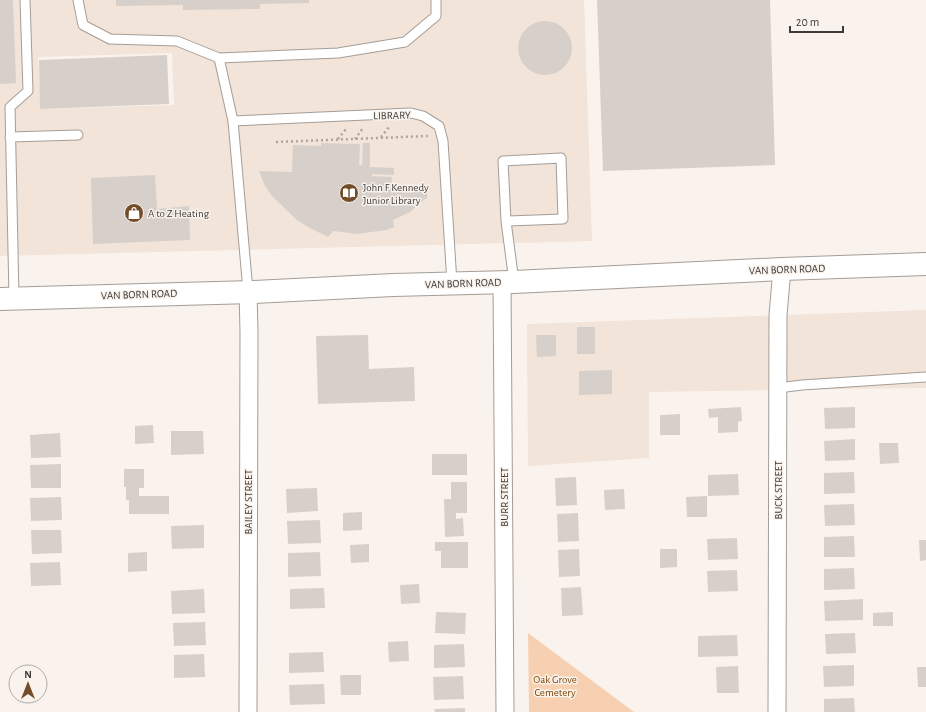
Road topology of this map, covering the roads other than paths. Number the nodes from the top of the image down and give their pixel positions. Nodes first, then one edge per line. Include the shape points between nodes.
1 (24, 0) edge
2 (78, 0) edge
3 (436, 0) edge
4 (219, 58) junction
5 (233, 121) junction
6 (78, 134) dead end
7 (10, 137) junction
8 (506, 221) junction
9 (926, 264) edge
10 (782, 269) junction
11 (508, 282) junction
12 (452, 283) junction
13 (248, 291) junction
14 (7, 299) edge
15 (926, 377) edge
16 (778, 388) junction
17 (248, 712) edge
18 (505, 712) edge
19 (777, 712) edge

1 - 7 lane via 28,91 10,107
2 - 4 lane via 83,25 110,39 177,41
3 - 4 lane via 436,16 405,42 338,53
4 - 5 lane
5 - 12 lane, LIBRARY via 411,113 423,116 439,126 443,141
5 - 13 lane
6 - 7 lane
7 - 14 lane
8 - 8 lane via 502,161 561,158 563,219
8 - 11 lane
9 - 10 main road, VAN BORN ROAD
10 - 11 main road, VAN BORN ROAD
10 - 16 street, BUCK STREET via 778,315
11 - 12 main road, VAN BORN ROAD
11 - 18 street, BURR STREET
12 - 13 main road, VAN BORN ROAD
13 - 14 main road, VAN BORN ROAD
13 - 17 street, BAILEY STREET
15 - 16 lane
16 - 19 street, BUCK STREET

